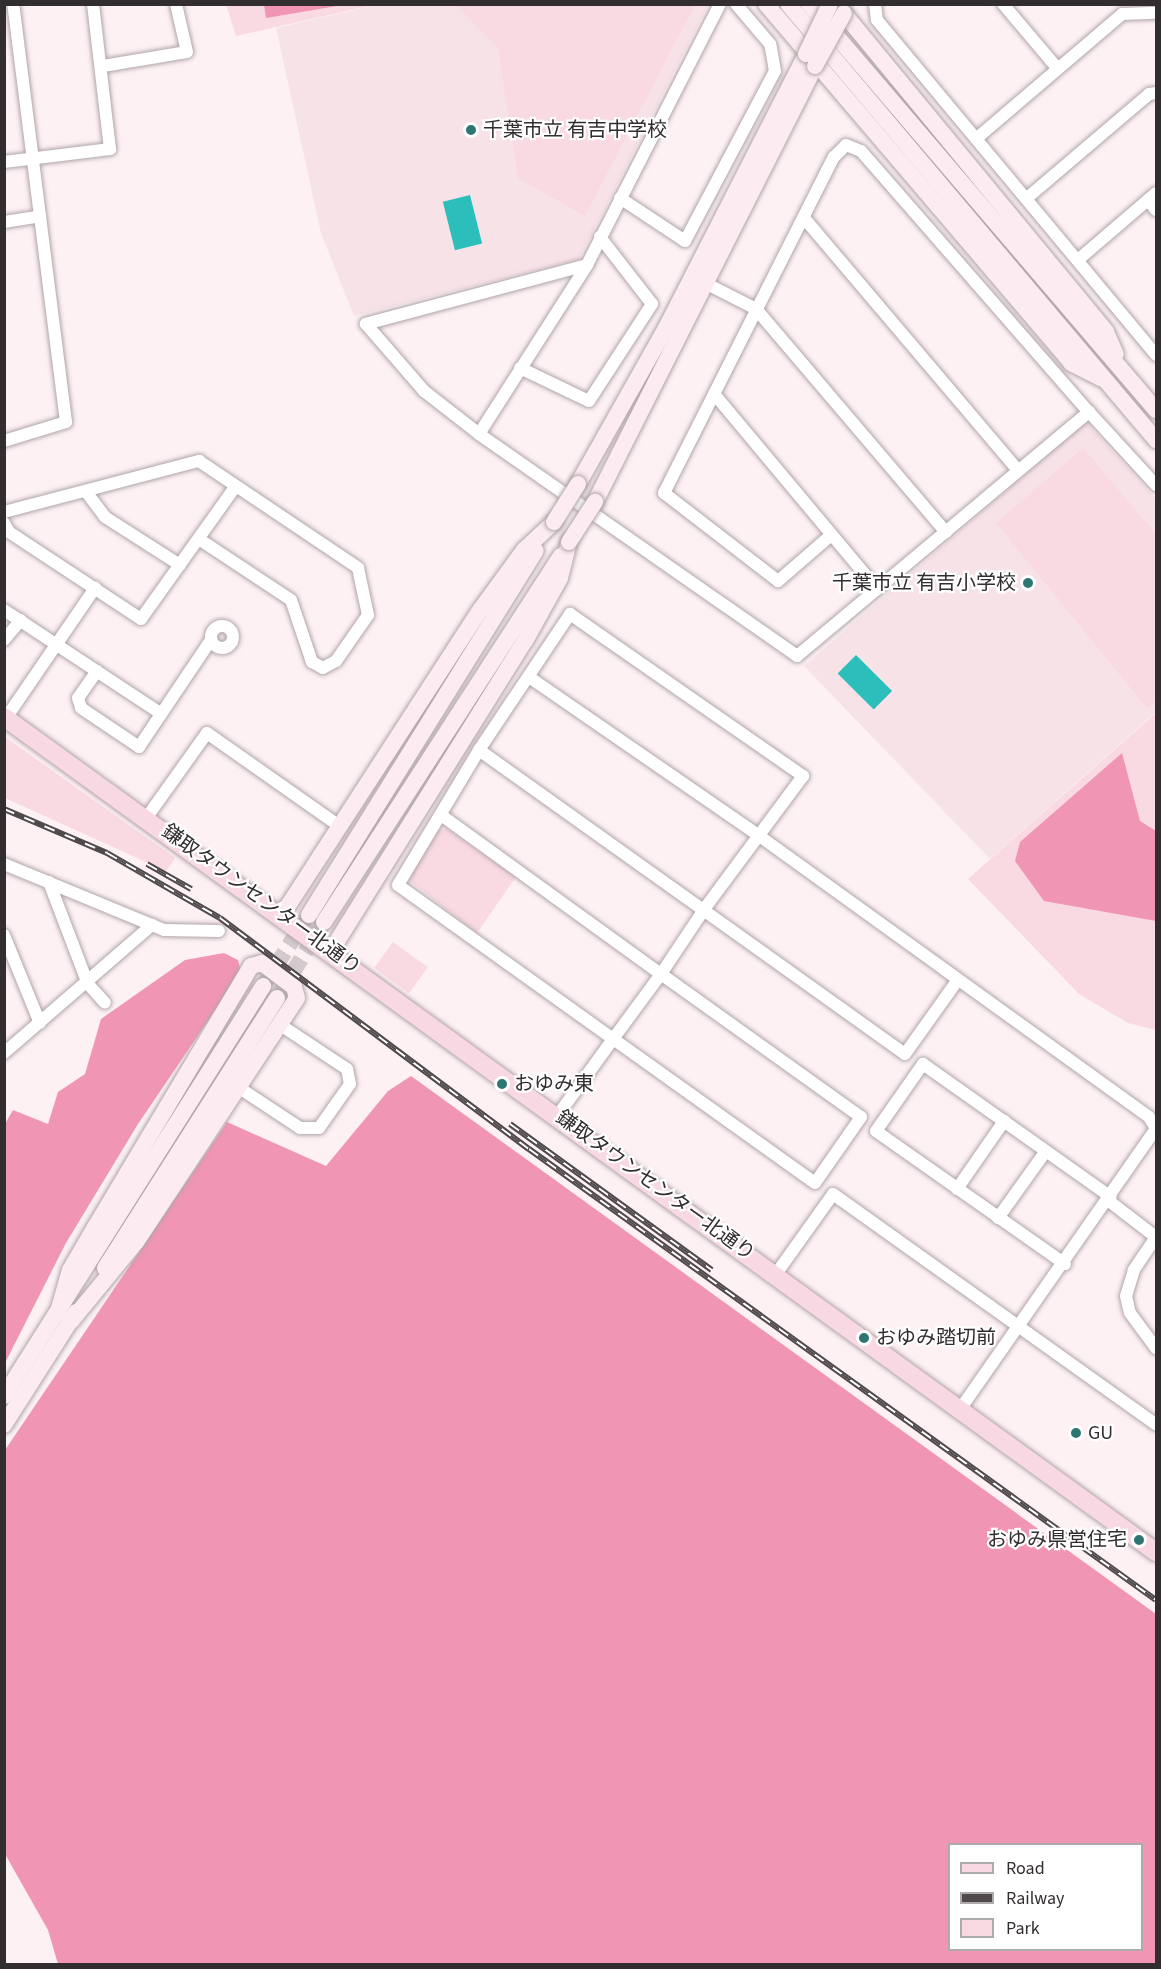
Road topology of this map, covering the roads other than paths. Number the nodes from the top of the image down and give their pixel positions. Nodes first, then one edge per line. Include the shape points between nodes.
1 (14, 4) edge
2 (93, 4) edge
3 (176, 4) edge
4 (720, 4) edge
5 (736, 4) edge
6 (766, 4) edge
7 (788, 4) edge
8 (809, 4) edge
9 (875, 4) edge
10 (1003, 4) edge
11 (840, 7) edge
12 (1120, 9) edge
13 (1156, 13) edge
14 (811, 60) junction
15 (103, 66) junction
16 (1057, 68) junction
17 (1156, 93) edge
18 (977, 138) junction
19 (32, 158) junction
20 (4, 162) edge
21 (1152, 196) edge
22 (620, 198) junction
23 (1027, 198) junction
24 (1156, 210) edge
25 (37, 217) junction
26 (804, 218) junction
27 (4, 222) edge
28 (600, 237) junction
29 (1079, 259) junction
30 (587, 265) junction
31 (707, 284) junction
32 (756, 309) junction
33 (1156, 355) edge
34 (1118, 364) junction
35 (520, 368) junction
36 (1104, 379) junction
37 (715, 395) junction
38 (1156, 411) edge
39 (1089, 412) junction
40 (479, 434) junction
41 (1156, 440) edge
42 (4, 441) edge
43 (1016, 468) junction
44 (1156, 485) edge
45 (236, 486) junction
46 (87, 493) junction
47 (4, 512) edge
48 (554, 522) junction
49 (4, 523) edge
50 (946, 532) junction
51 (830, 536) junction
52 (199, 539) junction
53 (569, 542) junction
54 (180, 565) junction
55 (94, 588) junction
56 (877, 589) junction
57 (4, 609) edge
58 (21, 620) junction
59 (4, 640) edge
60 (211, 640) dead end
61 (57, 644) junction
62 (97, 671) junction
63 (529, 677) junction
64 (160, 713) junction
65 (5, 718) edge
66 (479, 750) junction
67 (441, 815) junction
68 (147, 817) junction
69 (332, 821) dead end
70 (758, 835) junction
71 (4, 864) edge
72 (49, 882) junction
73 (705, 908) junction
74 (282, 915) junction
75 (152, 925) junction
76 (219, 931) dead end
77 (4, 935) edge
78 (331, 951) junction
79 (661, 974) junction
80 (957, 981) junction
81 (88, 984) junction
82 (263, 986) tunnel mouth
83 (277, 998) tunnel mouth
84 (105, 1003) dead end
85 (40, 1023) junction
86 (279, 1024) junction
87 (613, 1039) junction
88 (4, 1053) edge
89 (238, 1087) junction
90 (558, 1115) junction
91 (1004, 1122) junction
92 (1156, 1128) edge
93 (1046, 1151) junction
94 (957, 1189) junction
95 (1110, 1199) junction
96 (998, 1218) junction
97 (1156, 1237) edge
98 (1148, 1249) junction
99 (1156, 1260) edge
100 (1065, 1264) junction
101 (776, 1274) junction
102 (64, 1316) junction
103 (1019, 1328) junction
104 (1156, 1348) edge
105 (4, 1396) edge
106 (961, 1408) junction
107 (1156, 1424) edge
108 (4, 1425) edge
109 (1156, 1552) edge

1 - 19 street
2 - 15 street
3 - 15 street via 187,52
4 - 22 street
5 - 22 street via 770,44 775,71 685,240
6 - 14 street
7 - 36 street
8 - 34 street
9 - 18 street via 878,21
10 - 16 street
11 - 14 street, bridge
11 - 34 street via 1106,332
12 - 13 street
12 - 16 street
14 - 31 street
14 - 36 street via 1071,363
14 - 48 street, bridge via 666,327
15 - 19 street via 110,149
16 - 18 street
17 - 23 street via 1149,94
18 - 23 street
19 - 20 street
19 - 25 street
21 - 24 street
21 - 29 street
22 - 28 street
23 - 29 street
25 - 27 street
25 - 42 street via 66,422
26 - 32 street
26 - 39 street via 834,157 846,146 861,152
26 - 43 street
28 - 30 street
28 - 35 street via 652,304 590,401
29 - 33 street
30 - 35 street
30 - 40 street via 366,324 424,391
31 - 32 street
31 - 53 street, bridge via 595,502
32 - 37 street
32 - 50 street
34 - 38 street
35 - 40 street
36 - 41 street
37 - 51 street
37 - 51 street via 664,493 778,581
39 - 43 street
39 - 44 street
40 - 56 street via 797,656
43 - 50 street
45 - 46 street via 200,461
45 - 52 street
45 - 52 street via 358,568 368,615 336,660 323,668 312,662 291,600
46 - 47 street
46 - 54 street via 105,517
48 - 53 street via 316,919
48 - 74 street via 524,550 481,609
49 - 55 street via 9,532
50 - 56 street
51 - 56 street
52 - 54 street
53 - 78 street via 560,578 525,641
54 - 55 street via 141,619
55 - 61 street
57 - 58 street
58 - 59 street
58 - 61 street
60 - 64 street
61 - 62 street
61 - 65 street
62 - 64 street
62 - 64 street via 78,698 81,708 139,747
63 - 66 street
63 - 70 street
63 - 70 street via 570,614 802,776
65 - 68 main road, 鎌取タウンセンター北通り
66 - 67 street
66 - 73 street
67 - 79 street
67 - 87 street via 398,885
68 - 69 street via 207,733
68 - 74 main road, 鎌取タウンセンター北通り
70 - 73 street
70 - 80 street
71 - 72 street
72 - 75 street
72 - 81 street
73 - 79 street
73 - 80 street via 905,1054
74 - 78 main road, 鎌取タウンセンター北通り
75 - 76 street
75 - 81 street
77 - 85 street
78 - 90 main road, 鎌取タウンセンター北通り
79 - 87 street
79 - 87 street via 861,1117 815,1183
80 - 92 street
81 - 84 street
81 - 85 street
82 - 102 street
83 - 102 street
85 - 88 street
86 - 89 street
86 - 89 street via 346,1070 350,1084 319,1128 300,1128
86 - 102 street via 297,993 256,963 70,1270
87 - 90 street
89 - 102 street via 136,1242
90 - 101 main road, 鎌取タウンセンター北通り
91 - 93 street
91 - 94 street
91 - 94 street via 923,1064 876,1131
92 - 95 street
93 - 95 street
93 - 96 street
94 - 96 street
95 - 97 street
95 - 100 street
96 - 100 street
97 - 98 street
98 - 99 street
98 - 104 street via 1126,1296 1130,1313
100 - 103 street
101 - 103 street via 833,1194
101 - 106 main road, 鎌取タウンセンター北通り
102 - 105 street
102 - 108 street
103 - 106 street
103 - 107 street
106 - 109 main road, 鎌取タウンセンター北通り

